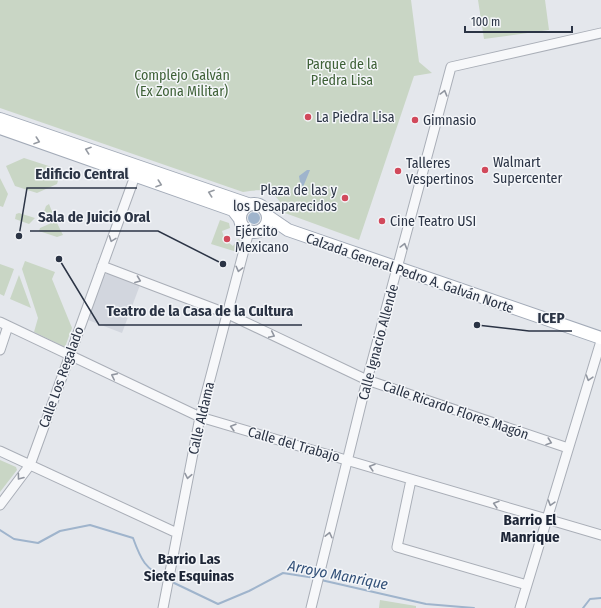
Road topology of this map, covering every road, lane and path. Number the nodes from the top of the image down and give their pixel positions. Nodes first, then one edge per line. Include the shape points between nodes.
1 (601, 33) edge
2 (0, 119) edge
3 (0, 128) edge
4 (135, 176) junction
5 (248, 204) junction
6 (269, 217) junction
7 (240, 219) junction
8 (264, 228) junction
9 (288, 230) junction
10 (249, 231) junction
11 (102, 266) junction
12 (398, 268) junction
13 (228, 314) junction
14 (4, 324) edge
15 (601, 338) edge
16 (601, 341) edge
17 (0, 350) edge
18 (69, 355) junction
19 (367, 380) junction
20 (200, 417) junction
21 (568, 448) junction
22 (0, 451) edge
23 (347, 460) junction
24 (30, 465) junction
25 (411, 480) junction
26 (0, 505) edge
27 (546, 519) junction
28 (177, 533) junction
29 (601, 535) edge
30 (527, 585) junction
31 (163, 608) edge
32 (311, 608) edge
33 (520, 608) edge

12 -> 1 street, Calle Ignacio Allende via 451,66
5 -> 2 main road, Calzada General Pedro A. Galván Norte
3 -> 4 main road
4 -> 7 main road via 233,210
4 -> 11 street, Calle Los Regalado
5 - 6 main road, Calzada General Pedro A. Galván Norte via 262,205
5 - 7 main road via 242,210
6 - 8 main road
6 - 9 main road, Calzada General Pedro A. Galván Norte
7 - 10 main road
8 - 9 main road, Calzada General Pedro A. Galván Norte
8 - 10 main road, Calzada General Pedro A. Galván Norte via 257,232
9 - 12 main road, Calzada General Pedro A. Galván Norte
10 -> 13 street, Calle Aldama
11 -> 13 street, Calle Ricardo Flores Magón
11 - 18 street, Calle Los Regalado
12 - 15 main road, Calzada General Pedro A. Galván Norte
12 - 19 street, Calle Ignacio Allende
13 -> 19 street, Calle Ricardo Flores Magón
13 - 20 street, Calle Aldama
14 - 17 street
14 - 18 street, Calle del Trabajo
16 -> 21 street
20 -> 18 street, Calle del Trabajo
18 - 24 street, Calle Los Regalado
19 -> 21 street, Calle Ricardo Flores Magón
19 - 23 street, Calle Ignacio Allende
23 -> 20 street, Calle del Trabajo
20 -> 28 street, Calle Aldama
21 -> 27 street
22 - 24 street
25 -> 23 street, Calle del Trabajo
32 -> 23 street, Calle Ignacio Allende
24 -> 26 street, Calle Los Regalado
24 - 28 street
27 -> 25 street, Calle del Trabajo
25 - 30 street via 397,547
27 - 29 street, Calle del Trabajo
27 - 30 street
28 - 31 street, Calle Aldama
30 - 33 street

